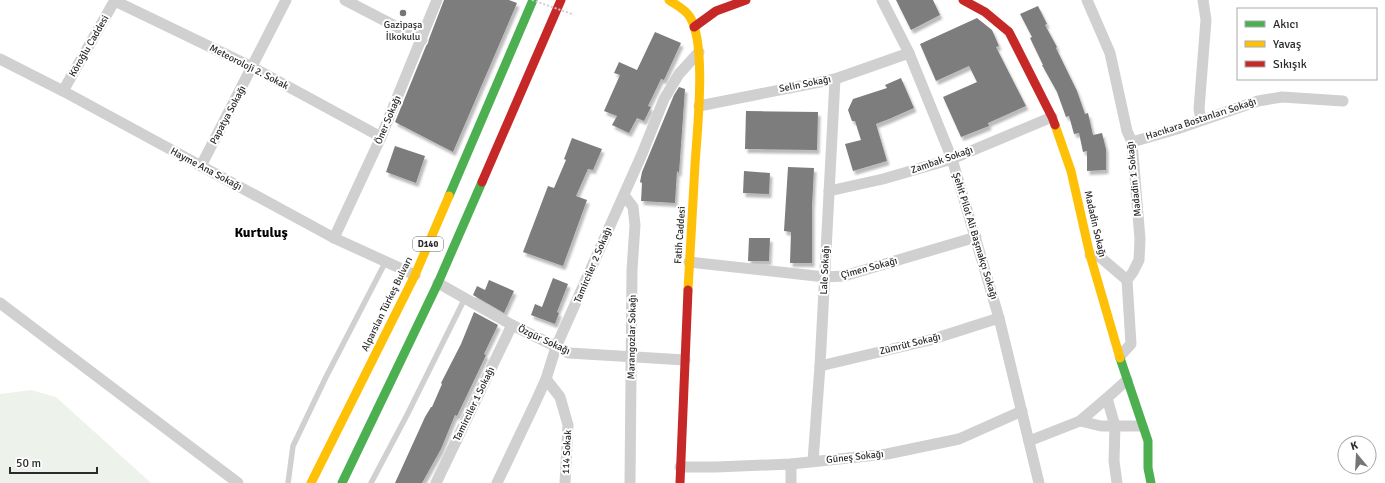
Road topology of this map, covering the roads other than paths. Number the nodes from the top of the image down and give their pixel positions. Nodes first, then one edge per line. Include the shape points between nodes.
1 (115, 0) edge
2 (286, 0) edge
3 (345, 0) edge
4 (438, 0) edge
5 (532, 0) edge
6 (669, 0) edge
7 (746, 0) edge
8 (882, 0) edge
9 (963, 0) edge
10 (1087, 0) edge
11 (1203, 0) edge
12 (560, 4) edge
13 (685, 4) edge
14 (694, 27) junction
15 (422, 40) junction
16 (699, 52) junction
17 (909, 54) junction
18 (0, 59) edge
19 (252, 67) junction
20 (834, 79) junction
21 (63, 91) junction
22 (1343, 101) dead end
23 (699, 106) junction
24 (1052, 117) junction
25 (1201, 120) junction
26 (381, 137) junction
27 (1132, 142) junction
28 (952, 159) junction
29 (201, 166) junction
30 (829, 191) junction
31 (624, 195) junction
32 (976, 237) junction
33 (334, 238) junction
34 (1090, 255) junction
35 (386, 262) junction
36 (689, 262) junction
37 (415, 274) junction
38 (825, 277) junction
39 (1127, 280) junction
40 (438, 283) junction
41 (465, 298) junction
42 (0, 303) edge
43 (999, 318) junction
44 (512, 325) junction
45 (556, 347) junction
46 (1120, 356) junction
47 (632, 357) junction
48 (685, 360) junction
49 (820, 366) junction
50 (546, 379) junction
51 (1127, 380) junction
52 (1107, 398) junction
53 (1022, 411) junction
54 (1080, 421) junction
55 (1115, 426) junction
56 (1142, 426) junction
57 (1029, 441) junction
58 (813, 461) junction
59 (791, 464) junction
60 (680, 467) junction
61 (309, 482) edge
62 (1038, 482) edge
63 (238, 483) edge
64 (288, 483) edge
65 (342, 483) edge
66 (371, 483) edge
67 (436, 483) edge
68 (497, 483) edge
69 (565, 483) edge
70 (630, 483) edge
71 (680, 483) edge
72 (791, 483) edge
73 (1117, 483) edge
74 (1151, 483) edge

1 - 19 street, Meteoroloji 2. Sokak
1 - 21 street, Köroğlu Caddesi
2 - 19 street, Papatya Sokağı
3 - 15 street
4 - 15 street, Öner Sokağı
5 - 37 main road, Alparslan Türkeş Bulvarı / D140
6 - 13 main road, Fatih Caddesi
7 - 14 main road via 716,10
8 - 17 street, Şehit Pilot Ali Başmakçı Sokağı
9 - 24 main road, Madadin Sokağı via 985,12 1009,32
10 - 27 street, Madadin 1 Sokağı via 1110,53 1127,131
11 - 25 street via 1206,20 1199,109
12 - 40 main road, D140
13 - 14 main road, Fatih Caddesi
14 - 16 main road, Fatih Caddesi
15 - 26 street, Öner Sokağı
16 - 23 main road, Fatih Caddesi
16 - 31 street, Tamirciler 2 Sokağı via 679,74 664,99
17 - 20 street, Selin Sokağı
17 - 28 street, Şehit Pilot Ali Başmakçı Sokağı
18 - 21 street, Hayme Ana Sokağı
19 - 26 street, Meteoroloji 2. Sokak
19 - 29 street, Papatya Sokağı
20 - 23 street, Selin Sokağı
20 - 30 street, Lale Sokağı
21 - 29 street, Hayme Ana Sokağı
22 - 25 street, Hacıkara Bostanları Sokağı via 1282,97 1258,100
23 - 36 main road, Fatih Caddesi
24 - 28 street, Zambak Sokağı
24 - 34 main road, Madadin Sokağı via 1071,171
25 - 27 street, Hacıkara Bostanları Sokağı
26 - 33 street, Öner Sokağı
27 - 39 street, Madadin 1 Sokağı via 1140,239 1139,260
28 - 30 street, Zambak Sokağı
28 - 32 street, Şehit Pilot Ali Başmakçı Sokağı
29 - 33 street, Hayme Ana Sokağı
30 - 38 street, Lale Sokağı
31 - 45 street, Tamirciler 2 Sokağı
31 - 47 street, Marangozlar Sokağı via 633,207 634,225
32 - 38 street, Çimen Sokağı via 844,276
32 - 43 street, Şehit Pilot Ali Başmakçı Sokağı
33 - 35 street, Hayme Ana Sokağı
34 - 39 street via 1100,257
34 - 46 main road, Madadin Sokağı
35 - 37 street, Hayme Ana Sokağı
35 - 64 lane via 293,446
36 - 38 street, Çimen Sokağı
36 - 48 main road, Fatih Caddesi
37 - 61 main road, Alparslan Türkeş Bulvarı / D140
38 - 49 street, Lale Sokağı
39 - 46 street via 1131,344
40 - 41 street, Özgür Sokağı
40 - 65 main road, D140
41 - 44 street, Özgür Sokağı
41 - 66 lane
42 - 63 street
43 - 49 street, Zümrüt Sokağı via 930,340
43 - 53 street, Şehit Pilot Ali Başmakçı Sokağı
44 - 45 street, Özgür Sokağı
44 - 67 street, Tamirciler 1 Sokağı
45 - 47 street, Özgür Sokağı via 569,353
45 - 50 street, Tamirciler 2 Sokağı
46 - 51 main road, Madadin Sokağı
47 - 48 street, Özgür Sokağı
47 - 70 street, Marangozlar Sokağı
48 - 60 main road, Fatih Caddesi
49 - 58 street, Lale Sokağı
50 - 68 street, Tamirciler 2 Sokağı
50 - 69 street, 114 Sokak via 560,397 568,425
51 - 52 street
51 - 56 main road, Madadin Sokağı
52 - 54 street
52 - 55 street
53 - 57 street, Şehit Pilot Ali Başmakçı Sokağı
53 - 58 street, Güneş Sokağı via 960,439 887,454
54 - 55 street
54 - 57 street
55 - 56 street
55 - 73 street via 1114,461
56 - 74 main road, Madadin Sokağı via 1148,441
57 - 62 street, Şehit Pilot Ali Başmakçı Sokağı
58 - 59 street, Güneş Sokağı
59 - 60 street, Güneş Sokağı
59 - 72 street
60 - 71 main road, Fatih Caddesi

